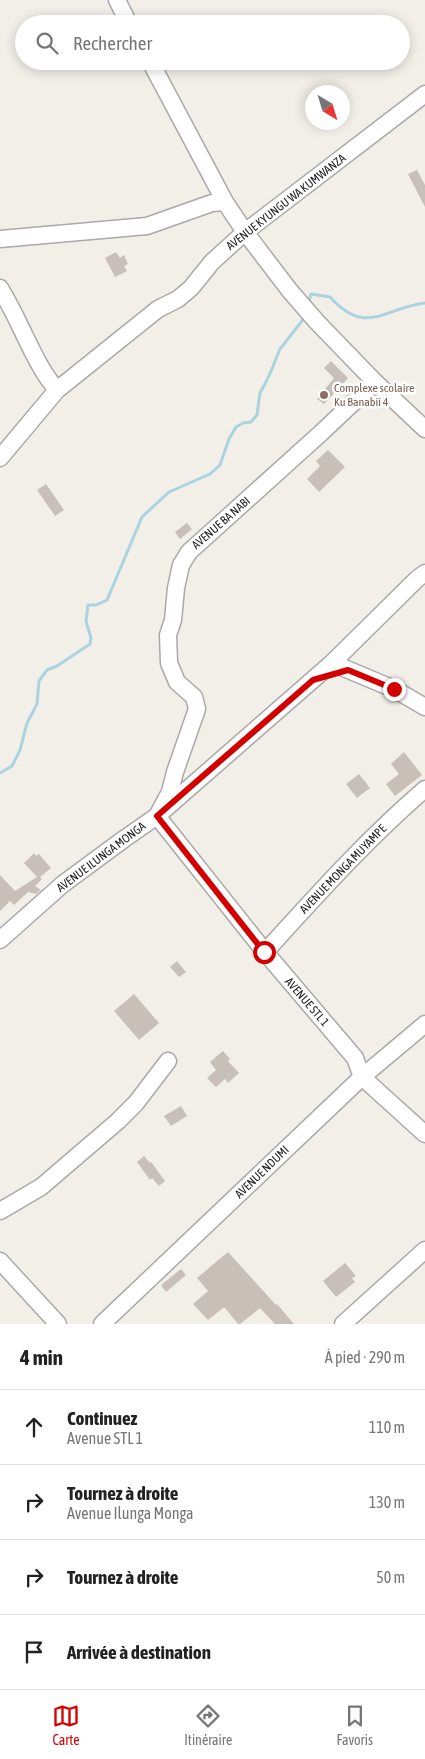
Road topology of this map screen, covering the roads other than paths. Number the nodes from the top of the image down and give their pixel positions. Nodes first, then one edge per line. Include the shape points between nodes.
1 (117, 0) edge
2 (125, 15) edge
3 (155, 70) edge
4 (425, 94) edge
5 (225, 202) junction
6 (245, 232) junction
7 (0, 239) edge
8 (0, 288) edge
9 (375, 382) junction
10 (57, 390) junction
11 (425, 429) edge
12 (0, 458) edge
13 (425, 573) edge
14 (332, 663) junction
15 (348, 670) junction
16 (313, 680) junction
17 (425, 707) edge
18 (425, 789) edge
19 (157, 816) junction
20 (0, 940) edge
21 (264, 952) junction
22 (425, 1024) edge
23 (168, 1061) dead end
24 (362, 1076) junction
25 (425, 1134) edge
26 (0, 1211) edge
27 (425, 1250) edge
28 (0, 1261) edge
29 (58, 1324) edge
30 (102, 1324) edge
31 (343, 1324) edge

1 - 2 street
3 - 5 street
4 - 6 street, AVENUE KYUNGU WA KUMWANZA
5 - 6 street
5 - 7 street via 212,203 147,226
6 - 9 street via 290,291
6 - 10 street, AVENUE KYUNGU WA KUMWANZA via 212,262 192,288 158,310
8 - 10 street via 28,346
9 - 11 street
9 - 19 street, AVENUE BA NABI via 189,552 181,565 168,635 169,663 176,682 194,697 197,709 170,792
10 - 12 street, AVENUE KYUNGU WA KUMWANZA
13 - 14 street, AVENUE ILUNGA MONGA
14 - 15 street
14 - 16 street, AVENUE ILUNGA MONGA
15 - 16 street
15 - 17 street via 394,689
16 - 19 street, AVENUE ILUNGA MONGA
18 - 21 street, AVENUE MONGA MUYAMPE via 388,821
19 - 20 street, AVENUE ILUNGA MONGA via 63,884
19 - 21 street, AVENUE STL 1
21 - 24 street, AVENUE STL 1 via 355,1058
22 - 24 street, AVENUE NDUMI
23 - 26 street via 118,1121 48,1181
24 - 25 street, AVENUE STL 1
24 - 30 street, AVENUE NDUMI
27 - 31 street
28 - 29 street

